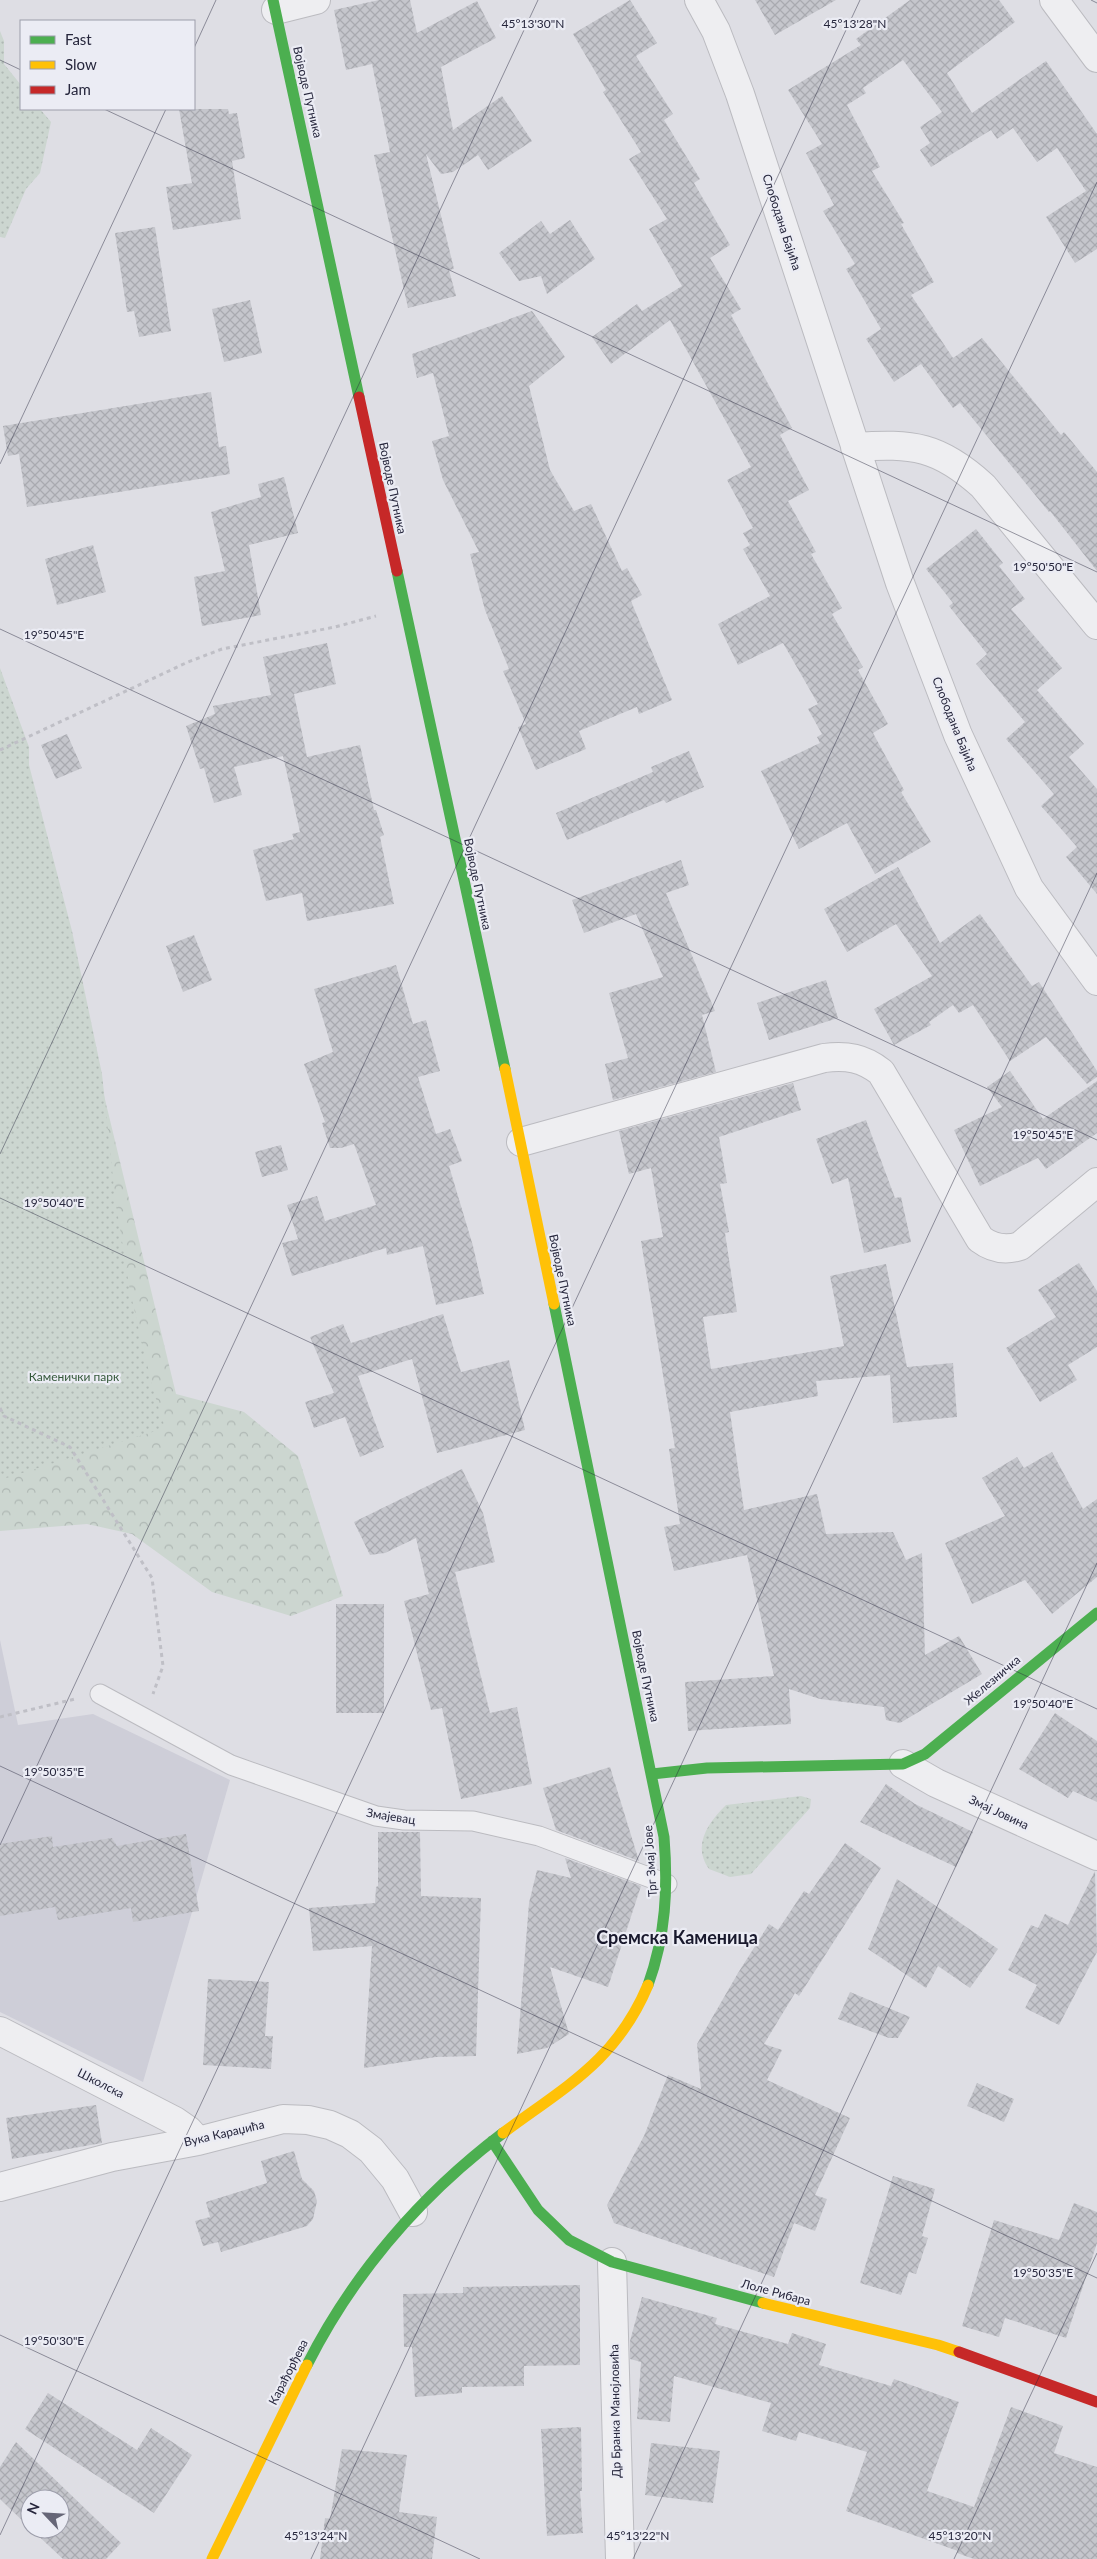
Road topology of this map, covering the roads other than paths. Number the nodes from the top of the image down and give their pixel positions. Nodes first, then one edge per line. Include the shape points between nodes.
1 (316, 0) edge
2 (699, 0) edge
3 (1054, 0) edge
4 (274, 5) edge
5 (1097, 58) edge
6 (855, 447) junction
7 (1097, 625) edge
8 (1097, 981) edge
9 (521, 1142) junction
10 (1097, 1182) edge
11 (1097, 1613) edge
12 (100, 1694) road end
13 (904, 1764) junction
14 (652, 1774) junction
15 (1097, 1856) edge
16 (668, 1884) junction
17 (0, 2031) edge
18 (198, 2141) junction
19 (492, 2141) junction
20 (0, 2187) edge
21 (413, 2212) junction
22 (612, 2262) junction
23 (1097, 2402) edge
24 (212, 2559) edge
25 (620, 2559) edge

1 - 4 street
2 - 6 street, Слободана Бајића via 716,31 740,94
3 - 5 street
4 - 9 main road, Војводе Путника
6 - 7 street via 912,446 931,451 968,472
6 - 8 street, Слободана Бајића via 900,583 958,735 995,818 1029,888
9 - 10 street via 840,1056 869,1063 881,1072 980,1239 990,1246 1008,1249 1020,1246
9 - 14 main road, Војводе Путника
11 - 13 main road, Железничка via 925,1754
12 - 16 lane, Змајевац via 231,1766 376,1816 404,1820 473,1821 539,1836
13 - 14 main road via 707,1768
13 - 15 street, Змај Јовина via 945,1787
14 - 16 main road, Трг Змај Јове via 664,1837
16 - 19 main road, Трг Змај Јове via 662,1934 655,1960 638,2007 626,2028 610,2050 578,2080
17 - 18 street, Школска via 176,2121
18 - 20 street, Вука Караџића via 112,2157
18 - 21 street, Вука Караџића via 283,2119 330,2125 350,2134 371,2150 395,2179
19 - 21 main road, Трг Змај Јове
19 - 22 main road, Лоле Рибара via 538,2210 569,2240
21 - 24 main road, Карађорђева via 368,2266 332,2317
22 - 23 main road, Лоле Рибара via 778,2307 938,2345 1032,2376
22 - 25 street, Др Бранка Манојловића

